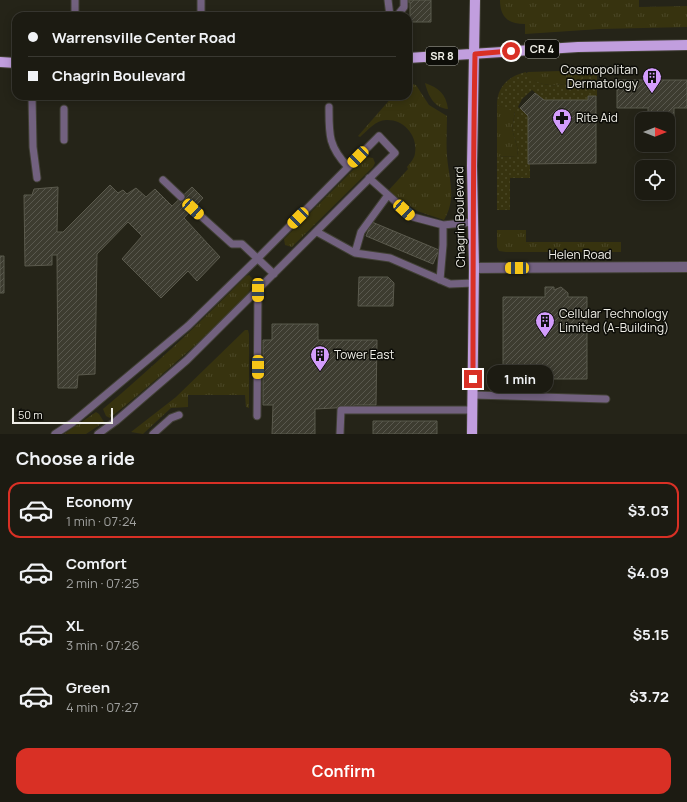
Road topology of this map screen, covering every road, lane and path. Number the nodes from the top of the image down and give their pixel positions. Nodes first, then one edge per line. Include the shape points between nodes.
1 (75, 0) edge
2 (202, 0) edge
3 (388, 0) edge
4 (404, 0) edge
5 (475, 0) edge
6 (75, 12) edge
7 (201, 12) edge
8 (390, 12) edge
9 (400, 12) edge
10 (687, 45) edge
11 (475, 54) junction
12 (412, 58) edge
13 (0, 62) edge
14 (12, 62) edge
15 (32, 100) edge
16 (329, 107) dead end
17 (64, 109) dead end
18 (64, 140) dead end
19 (348, 167) junction
20 (36, 178) dead end
21 (369, 178) junction
22 (163, 180) dead end
23 (388, 195) junction
24 (181, 197) dead end
25 (193, 209) dead end
26 (474, 222) junction
27 (443, 225) junction
28 (316, 232) junction
29 (354, 253) junction
30 (258, 258) junction
31 (474, 268) junction
32 (687, 268) edge
33 (274, 274) junction
34 (440, 280) junction
35 (474, 283) junction
36 (258, 290) junction
37 (473, 395) junction
38 (606, 399) dead end
39 (472, 410) junction
40 (179, 415) dead end
41 (257, 416) dead end
42 (55, 434) edge
43 (98, 434) edge
44 (153, 434) edge
45 (340, 434) edge
46 (472, 434) edge

1 - 6 lane
2 - 7 lane
3 - 8 lane
4 - 9 lane via 404,7
5 - 11 main road, Chagrin Boulevard
10 - 11 main road, CR 4 via 578,47
11 - 12 main road, SR 8
11 - 26 main road, Chagrin Boulevard via 472,166
13 - 14 main road
15 - 20 lane
16 - 19 lane via 331,145
17 - 18 lane
19 - 21 lane via 379,136 395,153
19 - 30 lane
21 - 23 lane
21 - 28 lane
22 - 24 lane
23 - 27 lane via 413,217
23 - 29 lane via 361,232
25 - 30 lane via 232,244 242,244
26 - 27 lane
26 - 31 main road, Chagrin Boulevard
27 - 34 lane
28 - 29 lane
28 - 33 lane
29 - 34 lane via 390,258
30 - 33 lane
30 - 42 lane via 188,326 72,423
31 - 32 street, Helen Road
31 - 35 main road, Chagrin Boulevard
33 - 36 lane
34 - 35 lane via 450,284
35 - 37 main road, Chagrin Boulevard
36 - 41 lane
36 - 43 lane via 187,360 122,417
37 - 38 lane
37 - 39 main road, Chagrin Boulevard
39 - 45 lane via 341,410
39 - 46 main road, Chagrin Boulevard
40 - 44 lane via 171,418

